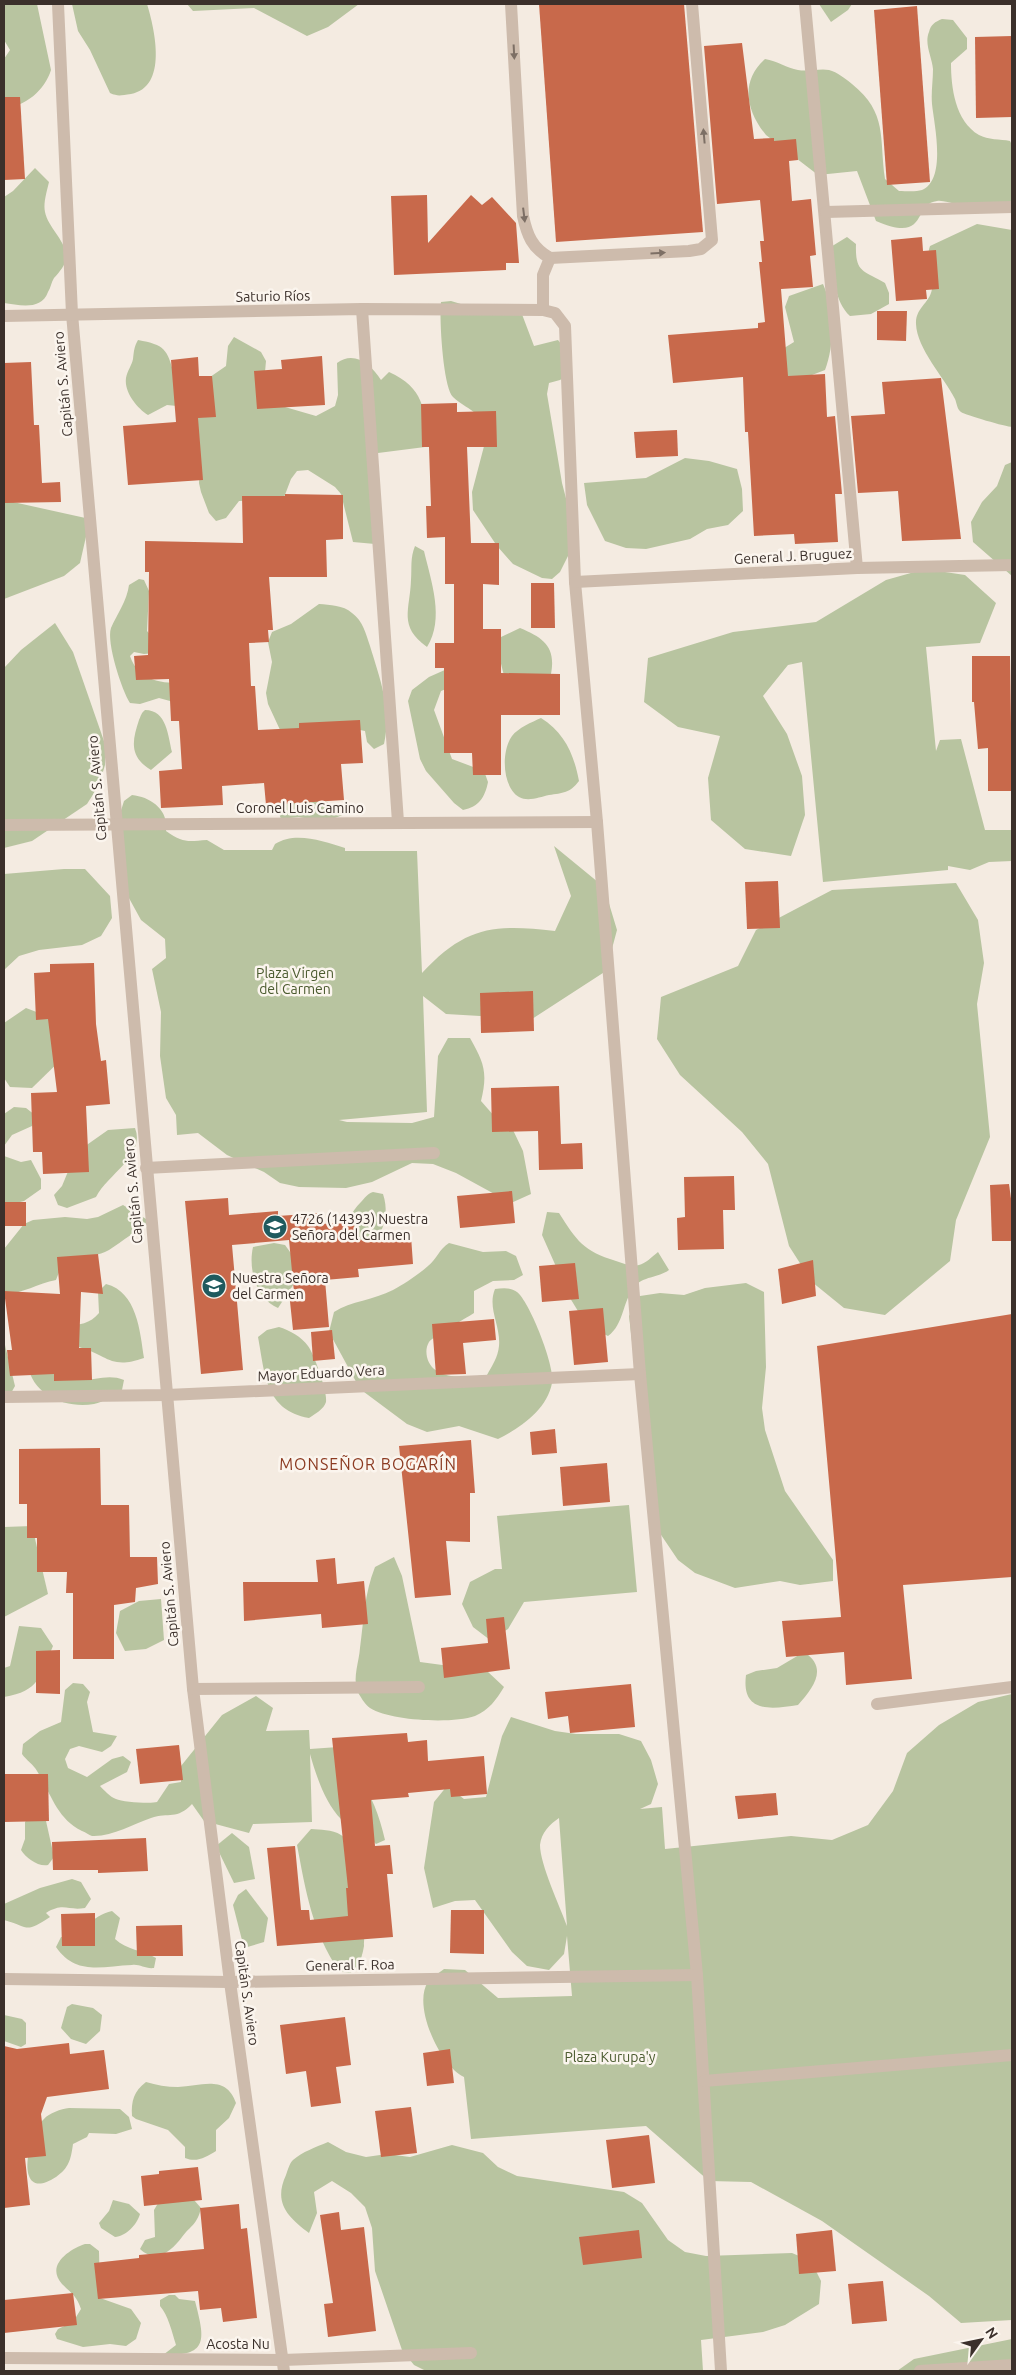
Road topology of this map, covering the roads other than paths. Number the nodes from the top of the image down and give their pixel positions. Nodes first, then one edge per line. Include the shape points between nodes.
1 (58, 4) edge
2 (511, 4) edge
3 (692, 4) edge
4 (805, 4) edge
5 (1012, 207) edge
6 (826, 212) junction
7 (550, 258) junction
8 (362, 310) junction
9 (543, 310) junction
10 (72, 314) junction
11 (4, 316) edge
12 (1012, 565) edge
13 (857, 568) junction
14 (575, 582) junction
15 (398, 822) junction
16 (597, 822) junction
17 (115, 823) junction
18 (4, 825) edge
19 (434, 1153) dead end
20 (146, 1168) junction
21 (640, 1374) junction
22 (167, 1395) junction
23 (4, 1396) edge
24 (1012, 1687) edge
25 (419, 1688) dead end
26 (193, 1689) junction
27 (877, 1704) dead end
28 (697, 1975) junction
29 (4, 1979) edge
30 (230, 1982) junction
31 (1012, 2055) edge
32 (704, 2081) junction
33 (471, 2353) dead end
34 (4, 2358) edge
35 (284, 2365) edge
36 (1012, 2365) edge
37 (721, 2371) edge
38 (920, 2371) edge

1 - 10 street, Capitán S. Aviero
2 -> 7 street via 523,216 527,235 538,252
7 -> 3 street via 689,251 701,249 712,240
4 - 6 street
5 - 6 street
6 - 13 street
7 - 9 street via 543,275
8 - 9 street, Saturio Ríos
8 - 10 street, Saturio Ríos
8 - 15 street
9 - 14 street via 555,313 565,326
10 - 11 street, Saturio Ríos
10 - 17 street, Capitán S. Aviero
12 - 13 street, General J. Bruguez
13 - 14 street, General J. Bruguez
14 - 16 street
15 - 16 street, Coronel Luis Camino
15 - 17 street, Coronel Luis Camino
16 - 21 street
17 - 18 street, Coronel Luis Camino
17 - 20 street, Capitán S. Aviero
19 - 20 street
20 - 22 street, Capitán S. Aviero
21 - 22 street, Mayor Eduardo Vera
21 - 28 street
22 - 23 street, Mayor Eduardo Vera
22 - 26 street, Capitán S. Aviero
24 - 27 street
25 - 26 street
26 - 30 street, Capitán S. Aviero
28 - 30 street, General F. Roa
28 - 32 street
29 - 30 street, General F. Roa
30 - 35 street, Capitán S. Aviero
31 - 32 street
32 - 37 street
33 - 35 street, Acosta Nu
34 - 35 street, Acosta Nu
36 - 38 street

